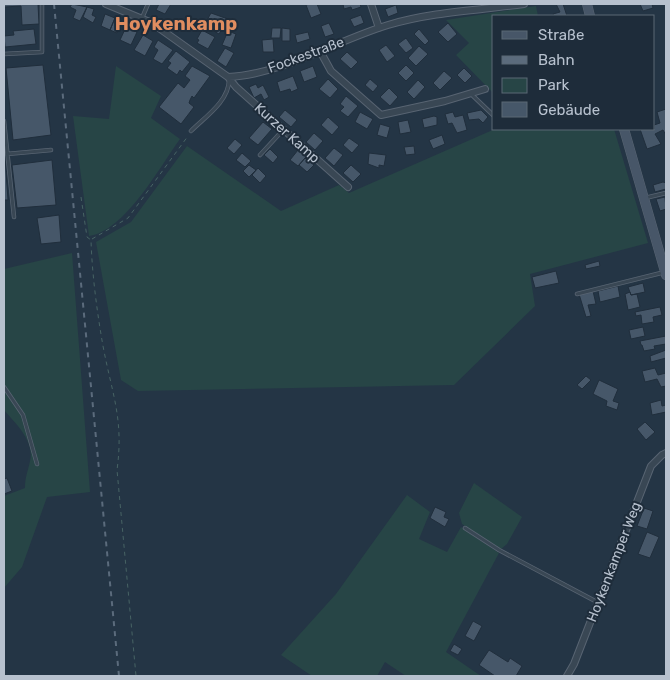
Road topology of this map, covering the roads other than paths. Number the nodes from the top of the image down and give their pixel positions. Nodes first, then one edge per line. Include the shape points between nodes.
1 (42, 4) edge
2 (106, 4) edge
3 (148, 4) edge
4 (370, 4) edge
5 (524, 4) edge
6 (114, 5) edge
7 (142, 18) junction
8 (379, 28) junction
9 (320, 50) junction
10 (4, 54) edge
11 (228, 77) junction
12 (484, 88) dead end
13 (470, 93) junction
14 (492, 114) edge
15 (4, 121) edge
16 (284, 130) junction
17 (624, 130) edge
18 (191, 132) road end
19 (51, 150) dead end
20 (7, 154) junction
21 (260, 154) dead end
22 (348, 187) dead end
23 (666, 193) edge
24 (644, 198) junction
25 (14, 217) dead end
26 (663, 254) edge
27 (666, 274) edge
28 (577, 294) dead end
29 (4, 387) edge
30 (666, 453) edge
31 (37, 464) dead end
32 (465, 528) dead end
33 (598, 603) junction
34 (567, 676) edge

1 - 10 lane via 42,52
2 - 6 street
3 - 7 lane
4 - 8 street
5 - 8 street, Fockestraße
6 - 7 street
7 - 11 street via 171,34
8 - 9 street, Fockestraße
9 - 11 street, Fockestraße via 261,72
9 - 13 street via 331,71 381,115
11 - 16 street, Kurzer Kamp
11 - 18 lane via 229,90
12 - 13 street
13 - 14 lane
15 - 20 lane
16 - 21 lane
16 - 22 street, Kurzer Kamp
17 - 24 main road
19 - 20 lane
20 - 25 lane
23 - 24 lane
24 - 26 main road
26 - 27 main road
27 - 28 lane
29 - 31 lane via 23,414
30 - 33 street, Hoykenkamper Weg via 651,466
32 - 33 lane
33 - 34 street, Hoykenkamper Weg

